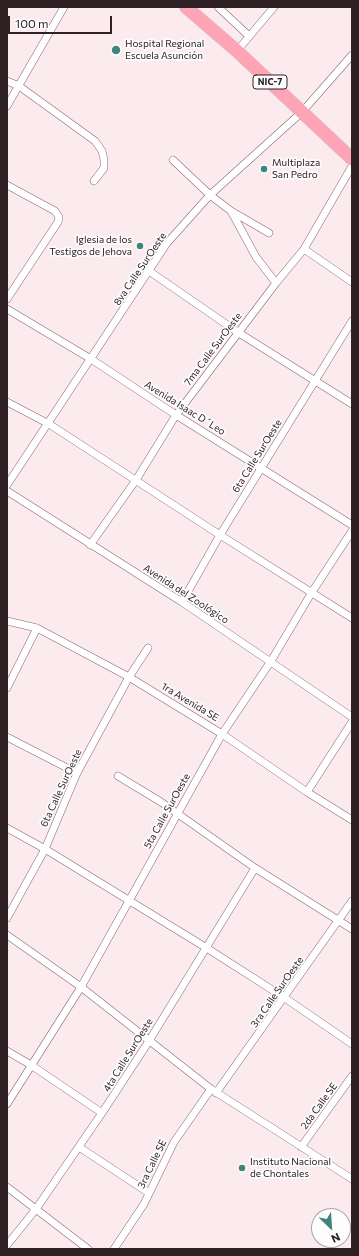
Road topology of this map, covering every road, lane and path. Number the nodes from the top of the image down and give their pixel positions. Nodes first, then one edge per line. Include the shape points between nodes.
1 (64, 7) edge
2 (186, 7) edge
3 (218, 7) edge
4 (274, 7) edge
5 (249, 36) junction
6 (237, 51) junction
7 (352, 55) edge
8 (7, 80) edge
9 (19, 86) junction
10 (7, 106) edge
11 (302, 112) junction
12 (352, 159) edge
13 (173, 160) dead end
14 (352, 166) edge
15 (94, 181) dead end
16 (7, 184) edge
17 (210, 195) junction
18 (230, 211) junction
19 (269, 233) dead end
20 (304, 250) junction
21 (149, 272) junction
22 (276, 282) junction
23 (352, 282) edge
24 (7, 299) edge
25 (7, 309) edge
26 (352, 321) edge
27 (239, 333) junction
28 (91, 359) junction
29 (315, 381) junction
30 (7, 402) edge
31 (352, 404) edge
32 (176, 415) junction
33 (49, 424) junction
34 (261, 468) junction
35 (136, 480) junction
36 (7, 485) edge
37 (7, 491) edge
38 (352, 525) edge
39 (352, 531) edge
40 (220, 535) junction
41 (90, 545) junction
42 (312, 592) junction
43 (182, 602) junction
44 (352, 618) edge
45 (7, 621) edge
46 (37, 628) junction
47 (148, 648) dead end
48 (271, 661) junction
49 (129, 677) junction
50 (7, 688) edge
51 (352, 717) edge
52 (352, 722) edge
53 (222, 734) junction
54 (7, 737) edge
55 (77, 773) junction
56 (118, 776) dead end
57 (307, 792) junction
58 (176, 814) junction
59 (352, 820) edge
60 (7, 828) edge
61 (45, 849) junction
62 (255, 868) junction
63 (130, 900) junction
64 (352, 901) edge
65 (7, 918) edge
66 (339, 920) junction
67 (352, 929) edge
68 (7, 935) edge
69 (206, 947) junction
70 (81, 987) junction
71 (285, 998) junction
72 (149, 1041) junction
73 (352, 1044) edge
74 (7, 1052) edge
75 (31, 1065) junction
76 (352, 1076) edge
77 (213, 1091) junction
78 (7, 1104) edge
79 (102, 1113) junction
80 (79, 1147) junction
81 (301, 1147) junction
82 (352, 1179) edge
83 (7, 1187) edge
84 (149, 1193) junction
85 (36, 1209) junction
86 (7, 1245) edge
87 (88, 1249) edge
88 (114, 1249) edge

1 - 9 street
2 - 6 highway, NIC-7
3 - 5 street
4 - 5 street
5 - 6 street
6 - 11 highway, NIC-7
7 - 11 street, 8va Calle SurOeste
8 - 9 street
9 - 10 street
9 - 15 street via 95,141 102,151 104,168
11 - 12 highway, NIC-7
11 - 17 street, 8va Calle SurOeste
13 - 17 street
14 - 20 street, 7ma Calle SurOeste
16 - 24 street via 55,211 59,217
17 - 18 street
17 - 21 street, 8va Calle SurOeste via 168,243
18 - 19 street
18 - 22 street via 256,257
20 - 22 street, 7ma Calle SurOeste
20 - 23 street
21 - 27 street
21 - 28 street, 8va Calle SurOeste
22 - 27 street, 7ma Calle SurOeste
25 - 28 street, Avenida Isaac D´Leo
26 - 29 street, 6ta Calle SurOeste
27 - 29 street
27 - 32 street, 7ma Calle SurOeste
28 - 32 street, Avenida Isaac D´Leo
28 - 33 street, 8va Calle SurOeste
29 - 31 street
29 - 34 street, 6ta Calle SurOeste
30 - 33 street
32 - 34 street, Avenida Isaac D´Leo
32 - 35 street, 7ma Calle SurOeste
33 - 35 street
33 - 36 street, 8va Calle SurOeste
34 - 38 street, Avenida Isaac D´Leo
34 - 40 street, 6ta Calle SurOeste
35 - 40 street
35 - 41 street, 7ma Calle SurOeste
37 - 41 street, Avenida del Zoológico
39 - 42 street, 5ta Calle SurOeste
40 - 42 street
40 - 43 street, 6ta Calle SurOeste
41 - 43 street, Avenida del Zoológico
42 - 44 street
42 - 48 street, 5ta Calle SurOeste
43 - 48 street, Avenida del Zoológico
45 - 46 street, 1ra Avenida SE
46 - 49 street, 1ra Avenida SE
46 - 50 street
47 - 49 street, 6ta Calle SurOeste
48 - 51 street, Avenida del Zoológico
48 - 53 street, 5ta Calle SurOeste
49 - 53 street, 1ra Avenida SE
49 - 55 street, 6ta Calle SurOeste
52 - 57 street
53 - 57 street, 1ra Avenida SE
53 - 58 street, 5ta Calle SurOeste
54 - 55 street
55 - 61 street, 6ta Calle SurOeste
56 - 58 street
57 - 59 street, 1ra Avenida SE
58 - 62 street
58 - 63 street, 5ta Calle SurOeste
60 - 61 street
61 - 63 street
61 - 65 street, 6ta Calle SurOeste
62 - 66 street
62 - 69 street, 4ta Calle SurOeste
63 - 69 street
63 - 70 street, 5ta Calle SurOeste
64 - 66 street, 3ra Calle SurOeste
66 - 67 street
66 - 71 street, 3ra Calle SurOeste
68 - 70 street
69 - 71 street
69 - 72 street, 4ta Calle SurOeste
70 - 72 street
70 - 75 street, 5ta Calle SurOeste
71 - 73 street
71 - 77 street, 3ra Calle SurOeste
72 - 77 street
72 - 79 street, 4ta Calle SurOeste
74 - 75 street
75 - 78 street, 5ta Calle SurOeste
75 - 79 street
76 - 81 street, 2da Calle SE
77 - 81 street
77 - 84 street, 3ra Calle SE via 174,1142
79 - 80 street, 4ta Calle SurOeste
80 - 84 street
80 - 85 street, 4ta Calle SurOeste
81 - 82 street
83 - 85 street
84 - 88 street, 3ra Calle SE
85 - 86 street, 4ta Calle SurOeste
85 - 87 street

